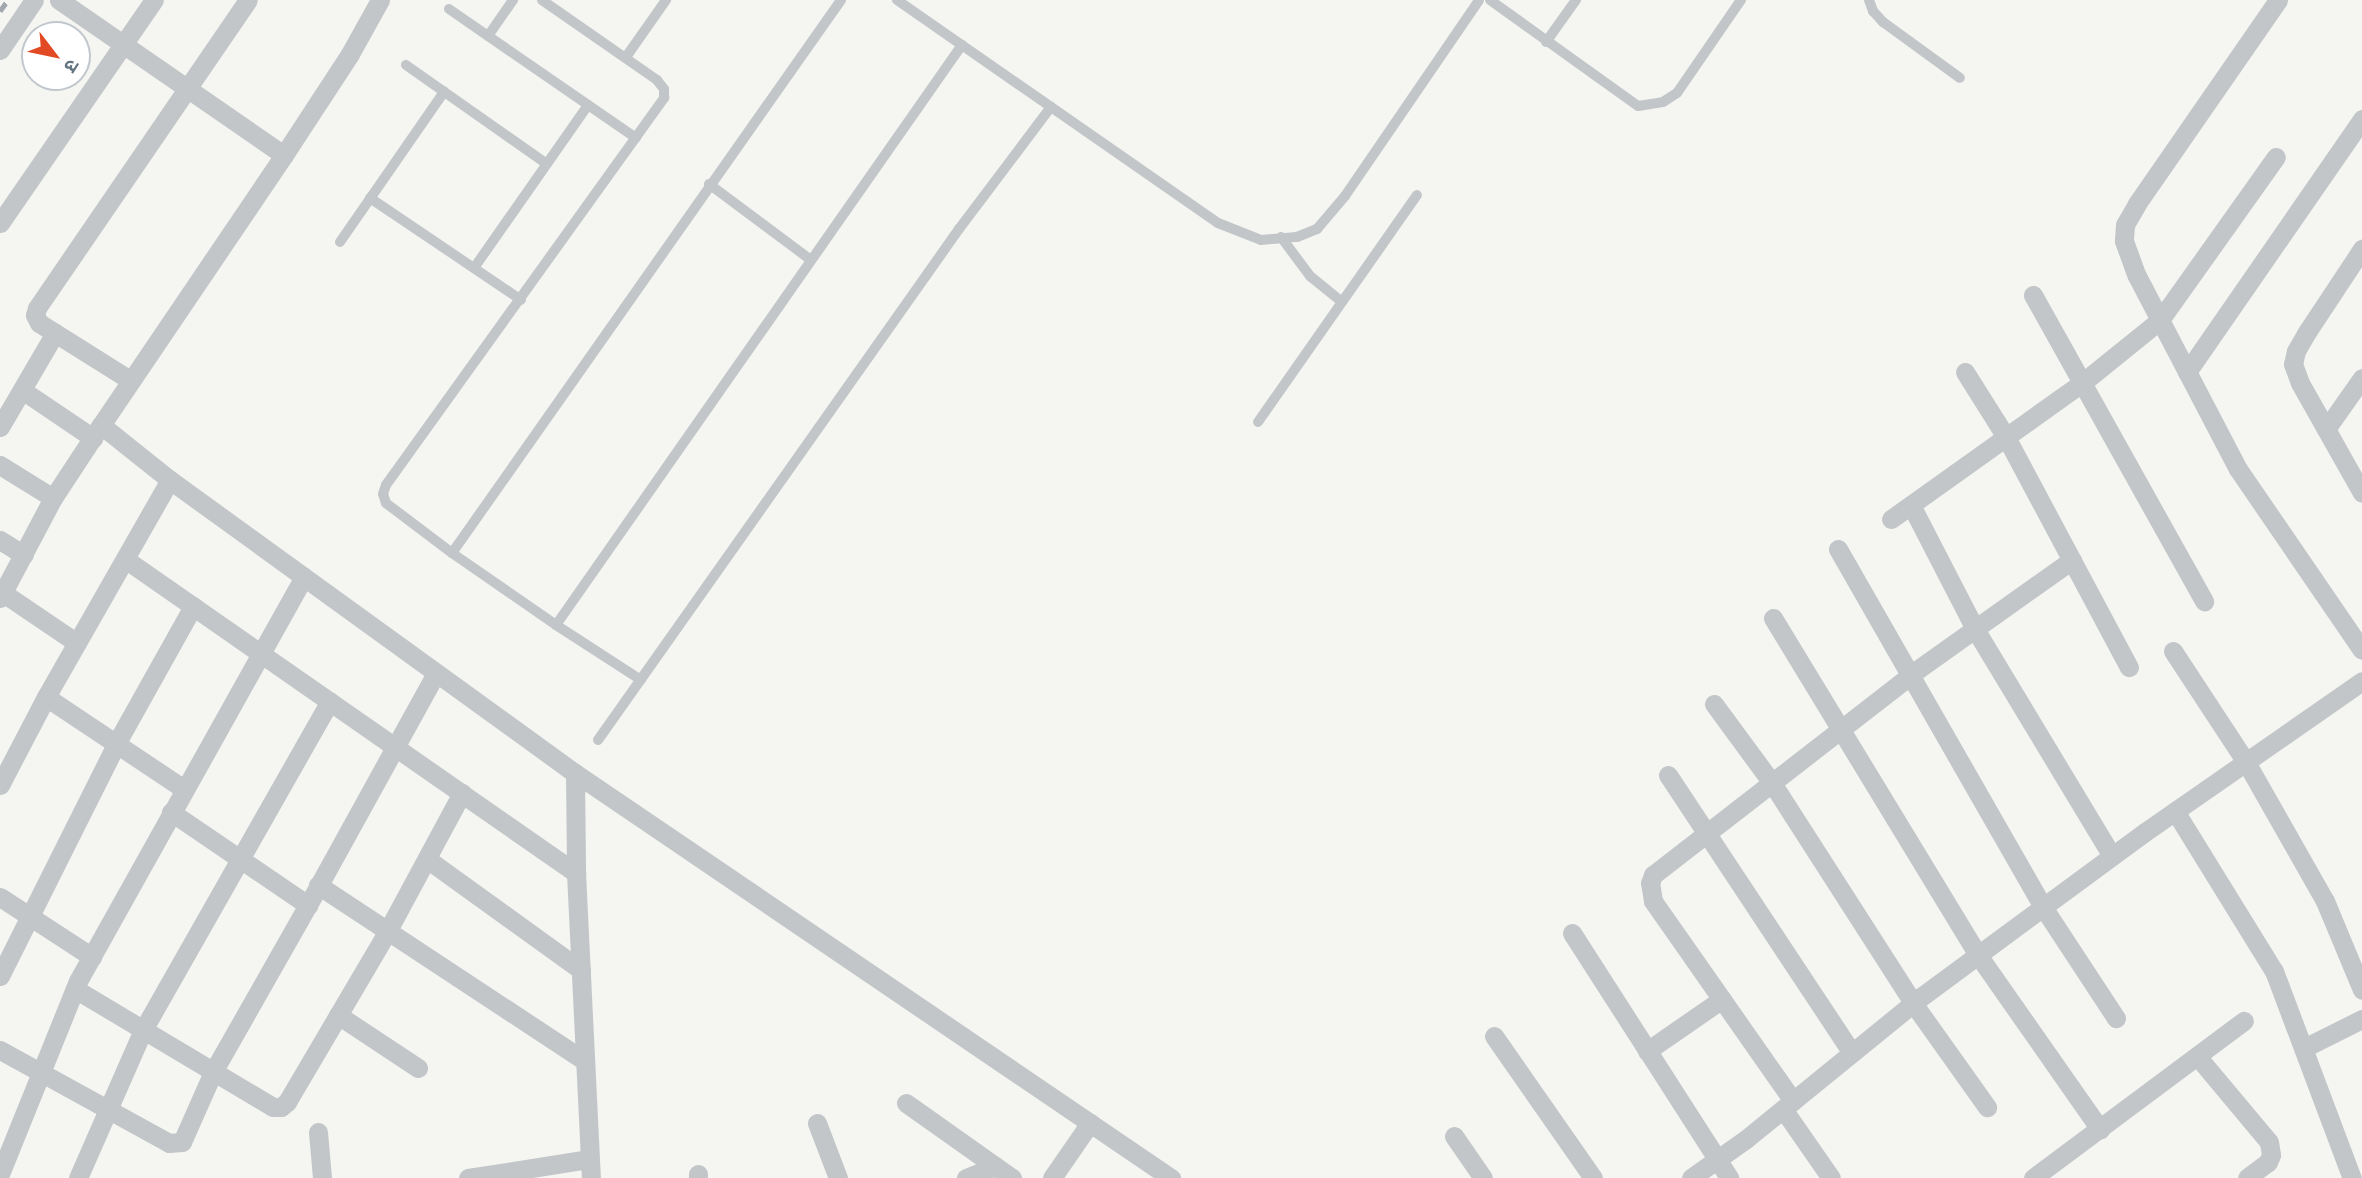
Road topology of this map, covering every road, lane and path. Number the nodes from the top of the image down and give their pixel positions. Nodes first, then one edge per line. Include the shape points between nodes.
1 (34, 0) edge
2 (59, 0) edge
3 (153, 0) edge
4 (248, 0) edge
5 (380, 0) edge
6 (513, 0) edge
7 (542, 0) edge
8 (666, 0) edge
9 (841, 0) edge
10 (897, 0) edge
11 (1479, 0) edge
12 (1490, 0) edge
13 (1576, 0) edge
14 (1741, 0) edge
15 (1869, 0) edge
16 (2278, 0) edge
17 (449, 9) dead end
18 (488, 36) junction
19 (1546, 42) junction
20 (962, 45) junction
21 (122, 46) junction
22 (0, 50) edge
23 (625, 57) junction
24 (406, 65) dead end
25 (1960, 78) dead end
26 (186, 89) junction
27 (444, 92) junction
28 (588, 105) junction
29 (1051, 107) junction
30 (2362, 119) edge
31 (636, 138) junction
32 (284, 155) junction
33 (2276, 157) dead end
34 (547, 164) junction
35 (709, 184) junction
36 (1417, 195) dead end
37 (370, 198) junction
38 (0, 223) edge
39 (1281, 237) junction
40 (340, 242) dead end
41 (2362, 250) edge
42 (811, 260) junction
43 (474, 268) junction
44 (2033, 295) dead end
45 (521, 300) junction
46 (1342, 302) junction
47 (2160, 320) junction
48 (55, 333) junction
49 (1965, 372) dead end
50 (2187, 372) junction
51 (2362, 378) edge
52 (130, 380) junction
53 (2082, 383) junction
54 (22, 390) junction
55 (1258, 422) dead end
56 (0, 427) edge
57 (2326, 429) junction
58 (97, 432) junction
59 (2006, 437) junction
60 (0, 465) edge
61 (170, 480) junction
62 (2362, 493) edge
63 (53, 498) junction
64 (1911, 505) junction
65 (1891, 519) dead end
66 (0, 541) edge
67 (1838, 549) dead end
68 (452, 553) junction
69 (24, 555) junction
70 (125, 559) junction
71 (2072, 560) junction
72 (304, 577) junction
73 (1, 596) edge
74 (2203, 601) dead end
75 (193, 606) junction
76 (1773, 618) dead end
77 (556, 625) junction
78 (1975, 629) junction
79 (77, 643) junction
80 (2362, 650) edge
81 (2173, 651) dead end
82 (260, 653) junction
83 (2129, 667) dead end
84 (436, 673) junction
85 (1912, 674) junction
86 (640, 680) junction
87 (2362, 681) edge
88 (46, 697) junction
89 (330, 701) junction
90 (1714, 704) dead end
91 (1841, 730) junction
92 (598, 740) dead end
93 (116, 744) junction
94 (395, 747) junction
95 (2246, 762) junction
96 (576, 774) junction
97 (1668, 775) dead end
98 (1772, 783) junction
99 (0, 785) edge
100 (184, 789) junction
101 (462, 793) junction
102 (2175, 811) junction
103 (172, 812) junction
104 (1707, 833) junction
105 (2112, 856) junction
106 (239, 859) junction
107 (427, 859) junction
108 (576, 873) junction
109 (318, 885) junction
110 (0, 897) edge
111 (308, 905) junction
112 (2043, 907) junction
113 (29, 913) junction
114 (387, 932) junction
115 (1572, 933) dead end
116 (1978, 955) junction
117 (92, 957) junction
118 (581, 970) junction
119 (0, 976) edge
120 (75, 989) junction
121 (2362, 990) edge
122 (1722, 999) junction
123 (1913, 1003) junction
124 (338, 1015) junction
125 (2116, 1017) dead end
126 (2362, 1019) edge
127 (2244, 1021) dead end
128 (143, 1030) junction
129 (1494, 1036) dead end
130 (2304, 1048) junction
131 (0, 1050) edge
132 (1647, 1052) junction
133 (1852, 1053) junction
134 (2197, 1056) junction
135 (585, 1061) junction
136 (418, 1068) dead end
137 (213, 1072) junction
138 (39, 1073) junction
139 (906, 1103) dead end
140 (1788, 1105) junction
141 (1987, 1107) dead end
142 (109, 1109) junction
143 (817, 1123) dead end
144 (1090, 1123) junction
145 (2100, 1129) junction
146 (318, 1132) dead end
147 (1454, 1136) dead end
148 (1716, 1160) junction
149 (995, 1166) junction
150 (590, 1169) edge
151 (0, 1174) edge
152 (497, 1176) edge
153 (78, 1178) edge
154 (322, 1178) edge
155 (468, 1178) edge
156 (838, 1178) edge
157 (966, 1178) edge
158 (1012, 1178) edge
159 (1052, 1178) edge
160 (1171, 1178) edge
161 (1483, 1178) edge
162 (1593, 1178) edge
163 (1691, 1178) edge
164 (1729, 1178) edge
165 (1831, 1178) edge
166 (2033, 1178) edge
167 (2247, 1178) edge
168 (2352, 1178) edge

1 - 22 street
2 - 21 street
3 - 21 street
4 - 26 street
5 - 32 street
6 - 18 lane
7 - 23 lane
8 - 23 lane
9 - 35 lane
10 - 20 lane
11 - 39 lane via 1345,196 1317,229
12 - 19 lane
13 - 19 lane
14 - 19 lane via 1677,93 1663,102 1638,106 1624,99
15 - 25 lane via 1883,22
16 - 47 street via 2125,225 2124,241
17 - 18 lane
18 - 28 lane
20 - 29 lane
20 - 42 lane
21 - 26 street
21 - 38 street
23 - 31 lane via 664,89 664,98
24 - 27 lane
26 - 32 street
26 - 48 street via 37,308 39,323
27 - 34 lane
27 - 37 lane
28 - 31 lane
28 - 34 lane
29 - 39 lane via 1218,223 1261,240
29 - 86 lane
30 - 50 street
31 - 45 lane
32 - 52 street
33 - 47 street
34 - 43 lane
35 - 42 lane
35 - 68 lane
36 - 46 lane
37 - 40 lane
37 - 43 lane
39 - 46 lane via 1310,276
41 - 57 street via 2307,332 2293,364
42 - 77 lane
43 - 45 lane
44 - 53 street
45 - 68 lane via 383,494 386,503
46 - 55 lane
47 - 50 street
47 - 53 street
48 - 52 street
48 - 54 street
49 - 59 street
50 - 80 street via 2238,469
51 - 57 street
52 - 58 street
53 - 59 street
53 - 74 street
54 - 56 street
54 - 58 street
57 - 62 street
58 - 61 street
58 - 63 street
59 - 64 street
59 - 71 street
60 - 63 street
61 - 70 street
61 - 72 street
63 - 69 street
64 - 65 street
64 - 78 street
66 - 69 street
67 - 85 street
68 - 77 lane
69 - 73 street
70 - 75 street
70 - 79 street
71 - 78 street
71 - 83 street
72 - 82 street
72 - 84 street
73 - 79 street
75 - 82 street
75 - 93 street
76 - 91 street
77 - 86 lane
78 - 85 street
78 - 105 street
79 - 88 street
81 - 95 street
82 - 89 street
82 - 100 street
84 - 94 street
84 - 96 street
85 - 91 street
85 - 112 street
86 - 92 lane
87 - 95 street
88 - 93 street
88 - 99 street
89 - 94 street
89 - 106 street
90 - 98 street
91 - 98 street
91 - 116 street
93 - 100 street
93 - 113 street
94 - 101 street
94 - 109 street
95 - 102 street
95 - 121 street via 2325,901
96 - 108 street
96 - 144 street
97 - 104 street
98 - 104 street
98 - 123 street
100 - 103 street
101 - 107 street
101 - 108 street
102 - 105 street
102 - 130 street via 2274,971
103 - 106 street
103 - 117 street
104 - 122 street via 1653,875 1650,891
104 - 133 street
105 - 112 street
106 - 111 street
106 - 128 street
107 - 114 street
107 - 118 street
108 - 118 street
109 - 111 street
109 - 114 street
110 - 113 street
111 - 137 street
112 - 116 street
112 - 125 street
113 - 117 street
113 - 119 street
114 - 124 street
114 - 135 street
115 - 132 street
116 - 123 street
116 - 145 street
117 - 120 street
118 - 135 street
120 - 128 street
120 - 138 street
122 - 132 street
122 - 140 street
123 - 133 street
123 - 141 street
124 - 136 street
124 - 137 street via 281,1107 273,1107
126 - 130 street
127 - 134 street
128 - 137 street
128 - 142 street
129 - 162 street
130 - 168 street
131 - 138 street
132 - 148 street
133 - 140 street
134 - 145 street
134 - 167 street via 2269,1142 2268,1162
135 - 150 street
137 - 142 street via 182,1142 170,1143
138 - 142 street
138 - 151 street
139 - 149 street
140 - 148 street
140 - 165 street
142 - 153 street
143 - 156 street
144 - 159 street
144 - 160 street
145 - 166 street
146 - 154 street
147 - 161 street
148 - 163 street
148 - 164 street
149 - 157 street
149 - 158 street
150 - 152 street
152 - 155 street

